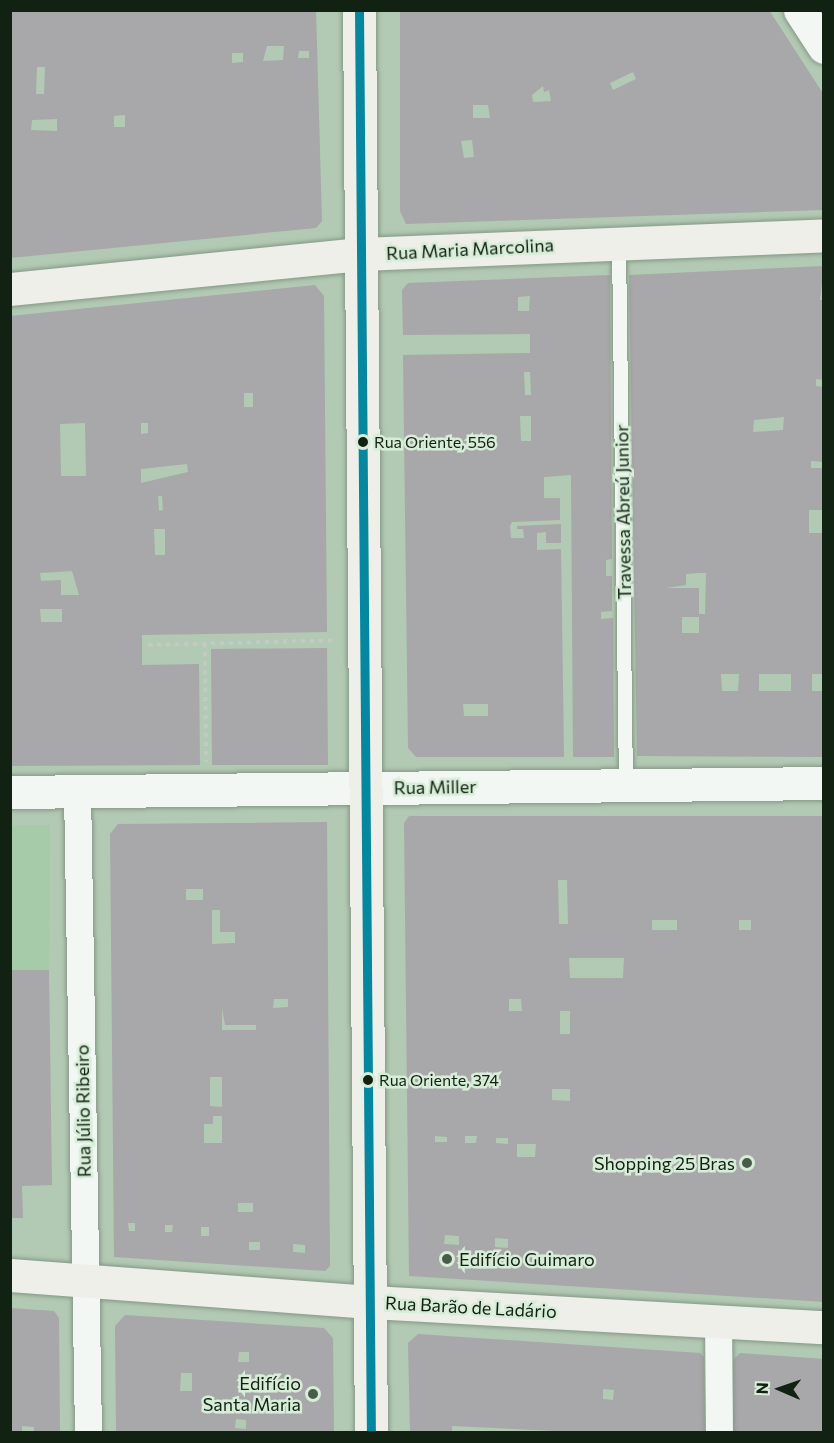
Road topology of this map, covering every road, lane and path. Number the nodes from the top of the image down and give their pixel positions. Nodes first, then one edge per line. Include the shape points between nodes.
1 (359, 10) edge
2 (800, 10) edge
3 (824, 47) edge
4 (824, 235) edge
5 (619, 242) junction
6 (359, 254) junction
7 (10, 289) edge
8 (333, 639) dead end
9 (204, 643) junction
10 (148, 645) dead end
11 (206, 771) dead end
12 (626, 783) junction
13 (824, 783) edge
14 (365, 788) junction
15 (77, 790) junction
16 (10, 792) edge
17 (10, 1275) edge
18 (86, 1279) junction
19 (370, 1302) junction
20 (718, 1319) junction
21 (824, 1327) edge
22 (88, 1432) edge
23 (371, 1432) edge
24 (718, 1432) edge

1 - 6 main road
2 - 3 street
4 - 5 main road, Rua Maria Marcolina
5 - 6 main road, Rua Maria Marcolina
5 - 12 lane, Travessa Abreú Junior
6 - 7 main road, Rua Maria Marcolina
6 - 14 main road
8 - 9 path
9 - 10 path
9 - 11 path
12 - 13 street, Rua Miller
12 - 14 street, Rua Miller
14 - 15 street, Rua Miller
14 - 19 main road
15 - 16 street, Rua Miller
15 - 18 street, Rua Júlio Ribeiro
17 - 18 main road, Rua Barão de Ladário
18 - 19 main road, Rua Barão de Ladário
18 - 22 street, Rua Júlio Ribeiro
19 - 20 main road, Rua Barão de Ladário
19 - 23 main road
20 - 21 main road, Rua Barão de Ladário
20 - 24 street

